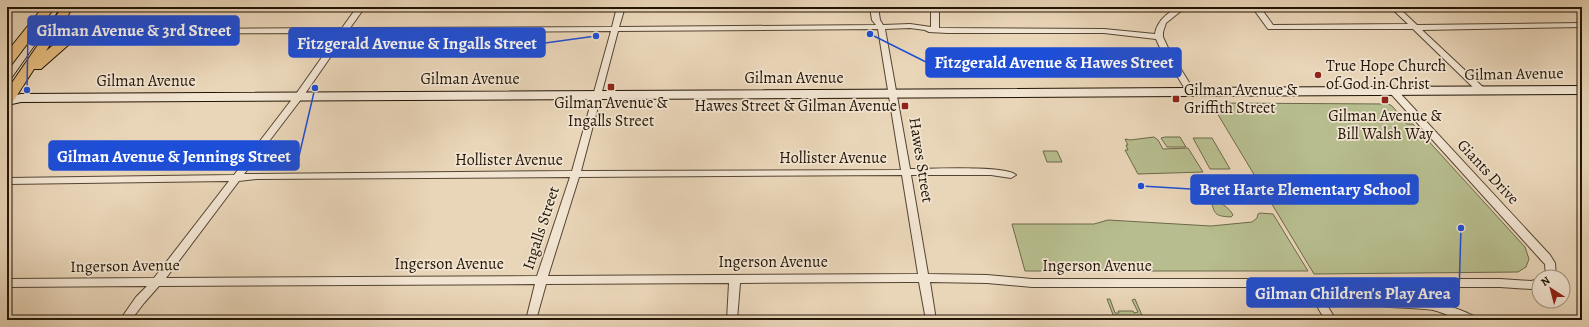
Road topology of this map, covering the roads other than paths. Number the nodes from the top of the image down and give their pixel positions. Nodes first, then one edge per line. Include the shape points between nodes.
1 (49, 7) edge
2 (67, 7) edge
3 (361, 7) edge
4 (621, 7) edge
5 (874, 7) edge
6 (1182, 7) edge
7 (1256, 7) edge
8 (1394, 7) edge
9 (935, 9) edge
10 (1582, 25) edge
11 (881, 27) junction
12 (1416, 28) junction
13 (615, 29) junction
14 (345, 30) junction
15 (935, 30) junction
16 (53, 32) junction
17 (77, 32) junction
18 (27, 35) junction
19 (1159, 37) junction
20 (7, 61) edge
21 (22, 78) junction
22 (1582, 90) edge
23 (1482, 91) junction
24 (1191, 92) junction
25 (1394, 92) junction
26 (893, 93) junction
27 (598, 95) junction
28 (299, 96) junction
29 (7, 101) edge
30 (907, 173) junction
31 (576, 175) junction
32 (1011, 175) dead end
33 (236, 178) junction
34 (7, 181) edge
35 (1550, 269) edge
36 (735, 278) junction
37 (923, 278) junction
38 (541, 280) junction
39 (157, 282) junction
40 (1308, 282) junction
41 (7, 283) edge
42 (1342, 283) junction
43 (1531, 285) edge
44 (125, 320) edge
45 (531, 320) edge
46 (732, 320) edge
47 (931, 320) edge
48 (1331, 320) edge
49 (1472, 320) edge

1 - 18 main road
2 - 16 main road
3 - 14 street
4 - 13 street, Ingalls Street
5 - 11 street, Hawes Street via 876,20
6 - 19 street via 1163,22
7 - 12 street via 1272,26
8 - 12 street
9 - 15 street
10 - 12 street
11 - 13 street
11 - 15 street
11 - 26 street, Hawes Street
12 - 23 street
13 - 14 street
13 - 27 street, Ingalls Street
14 - 17 street
14 - 28 street
15 - 19 street via 1104,31
16 - 17 street
16 - 18 street
16 - 21 main road
17 - 21 main road
18 - 20 main road
19 - 24 street
21 - 29 main road
22 - 23 street, Gilman Avenue
23 - 25 street, Gilman Avenue
24 - 25 street, Gilman Avenue
24 - 26 street, Gilman Avenue
25 - 35 street, Giants Drive via 1546,258
26 - 27 street, Gilman Avenue
26 - 30 street, Hawes Street
27 - 28 street, Gilman Avenue
27 - 31 street, Ingalls Street
28 - 29 street, Gilman Avenue via 21,98
28 - 33 street
30 - 31 street, Hollister Avenue
30 - 32 street, Hollister Avenue via 991,172
30 - 37 street, Hawes Street
31 - 33 street, Hollister Avenue
31 - 38 street, Ingalls Street
33 - 34 street, Hollister Avenue
33 - 39 street
36 - 37 street, Ingerson Avenue
36 - 38 street, Ingerson Avenue
36 - 46 street
37 - 40 street, Ingerson Avenue via 1032,282
37 - 47 street, Hawes Street
38 - 39 street, Ingerson Avenue
38 - 45 street, Ingalls Street
39 - 41 street, Ingerson Avenue
39 - 44 street
40 - 42 street, Ingerson Avenue
40 - 48 street
42 - 43 street, Ingerson Avenue via 1500,282
42 - 49 street via 1352,293 1372,301 1432,306

